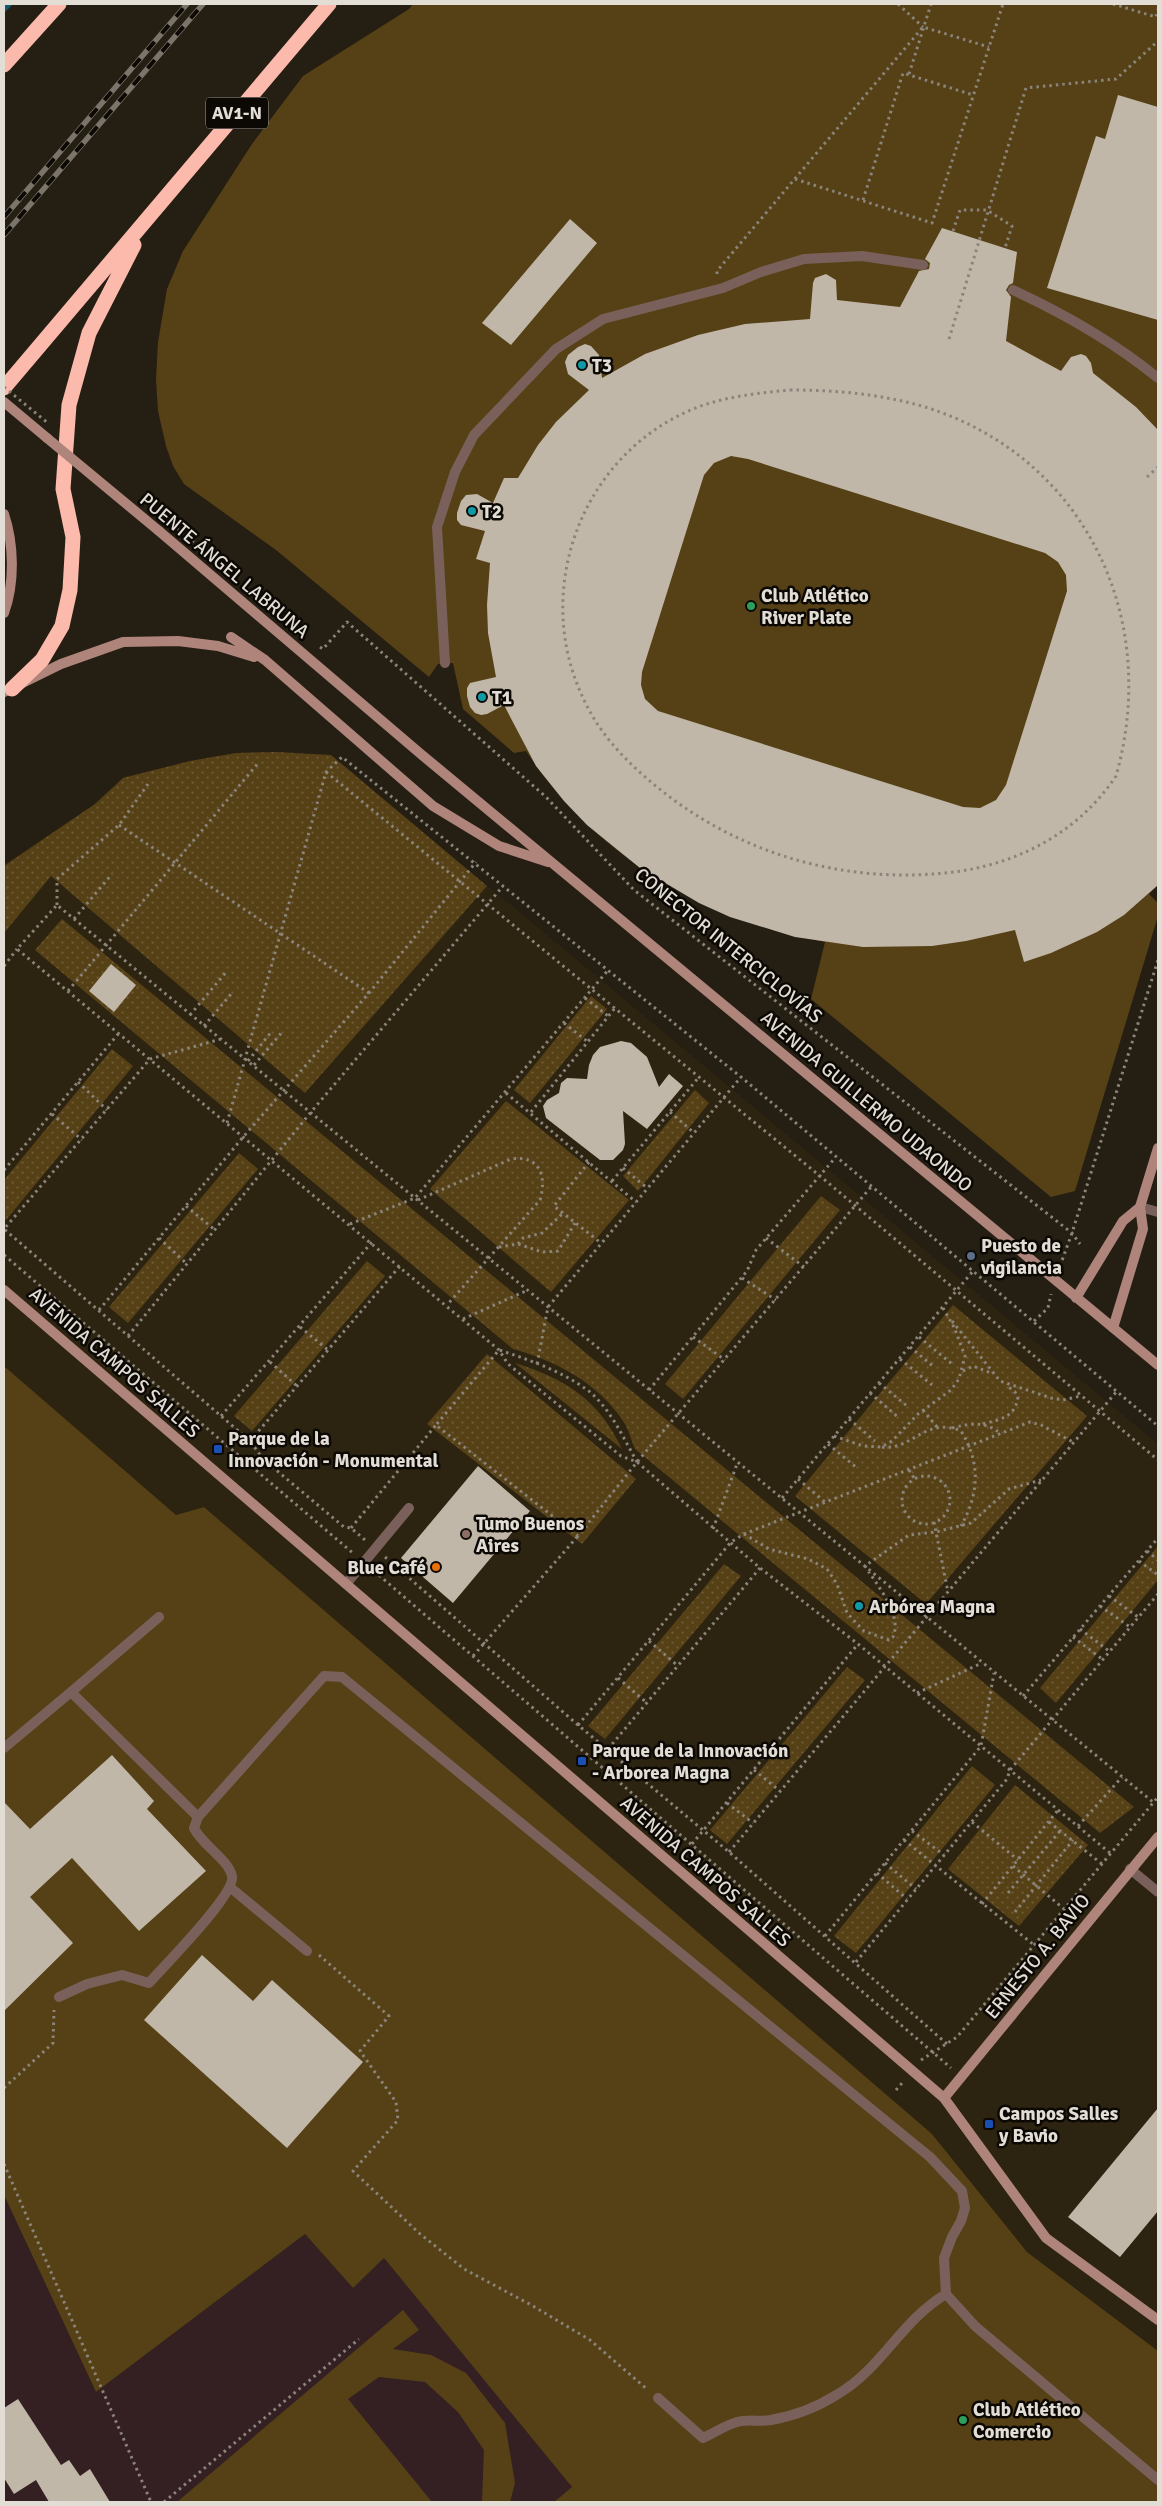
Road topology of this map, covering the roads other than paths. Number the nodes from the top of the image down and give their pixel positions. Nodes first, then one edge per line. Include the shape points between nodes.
1 (59, 4) edge
2 (329, 4) edge
3 (4, 65) edge
4 (146, 222) junction
5 (923, 265) dead end
6 (1013, 290) dead end
7 (1158, 378) edge
8 (4, 388) edge
9 (4, 402) edge
10 (4, 514) edge
11 (4, 613) edge
12 (231, 637) dead end
13 (265, 660) junction
14 (445, 663) dead end
15 (8, 690) edge
16 (422, 755) joint
17 (554, 864) junction
18 (1158, 1148) edge
19 (1140, 1207) junction
20 (1158, 1212) edge
21 (4, 1290) edge
22 (1076, 1298) junction
23 (1113, 1328) junction
24 (1158, 1365) edge
25 (409, 1508) dead end
26 (346, 1584) junction
27 (159, 1617) dead end
28 (71, 1692) junction
29 (4, 1748) edge
30 (198, 1817) junction
31 (1158, 1837) edge
32 (1130, 1869) junction
33 (231, 1888) junction
34 (1158, 1892) edge
35 (307, 1951) road end
36 (59, 1997) road end
37 (944, 2098) junction
38 (946, 2294) junction
39 (1158, 2320) edge
40 (658, 2398) road end
41 (1158, 2480) edge

1 - 3 highway
2 - 4 highway, AV1-N
4 - 8 highway, AV1-N
4 - 15 highway via 89,333 69,406 63,489 73,537 70,590 62,626 42,660
5 - 14 street via 862,256 804,259 716,290 603,319 556,349 474,435 455,472 437,527
6 - 7 street via 1076,321
9 - 16 main road, PUENTE ÁNGEL LABRUNA, bridge
10 - 11 main road via 12,549 8,602
12 - 13 main road, AVENIDA GUILLERMO UDAONDO
13 - 15 main road via 218,646 178,641 124,642 61,664
13 - 17 main road, AVENIDA GUILLERMO UDAONDO via 433,806 500,846
16 - 17 main road, AVENIDA GUILLERMO UDAONDO
17 - 22 main road, AVENIDA GUILLERMO UDAONDO
18 - 19 main road
19 - 20 street
19 - 22 main road via 1123,1221
19 - 23 main road via 1143,1229
21 - 26 main road, AVENIDA CAMPOS SALLES
22 - 23 main road, AVENIDA GUILLERMO UDAONDO
23 - 24 main road, AVENIDA GUILLERMO UDAONDO
25 - 26 street
26 - 37 main road, AVENIDA CAMPOS SALLES
27 - 28 street
28 - 29 street
28 - 30 street
30 - 33 street via 194,1828 226,1865 232,1876
30 - 38 street via 324,1676 342,1677 930,2158 962,2191 965,2208 944,2258
31 - 32 main road, ERNESTO A. BAVIO
32 - 34 street
32 - 37 main road, ERNESTO A. BAVIO
33 - 35 street
33 - 36 street via 149,1983 122,1975 87,1984
37 - 39 main road, AVENIDA CAMPOS SALLES via 1046,2238
38 - 40 street via 907,2325 864,2376 838,2395 807,2410 771,2420 738,2422 703,2438
38 - 41 street via 975,2326

